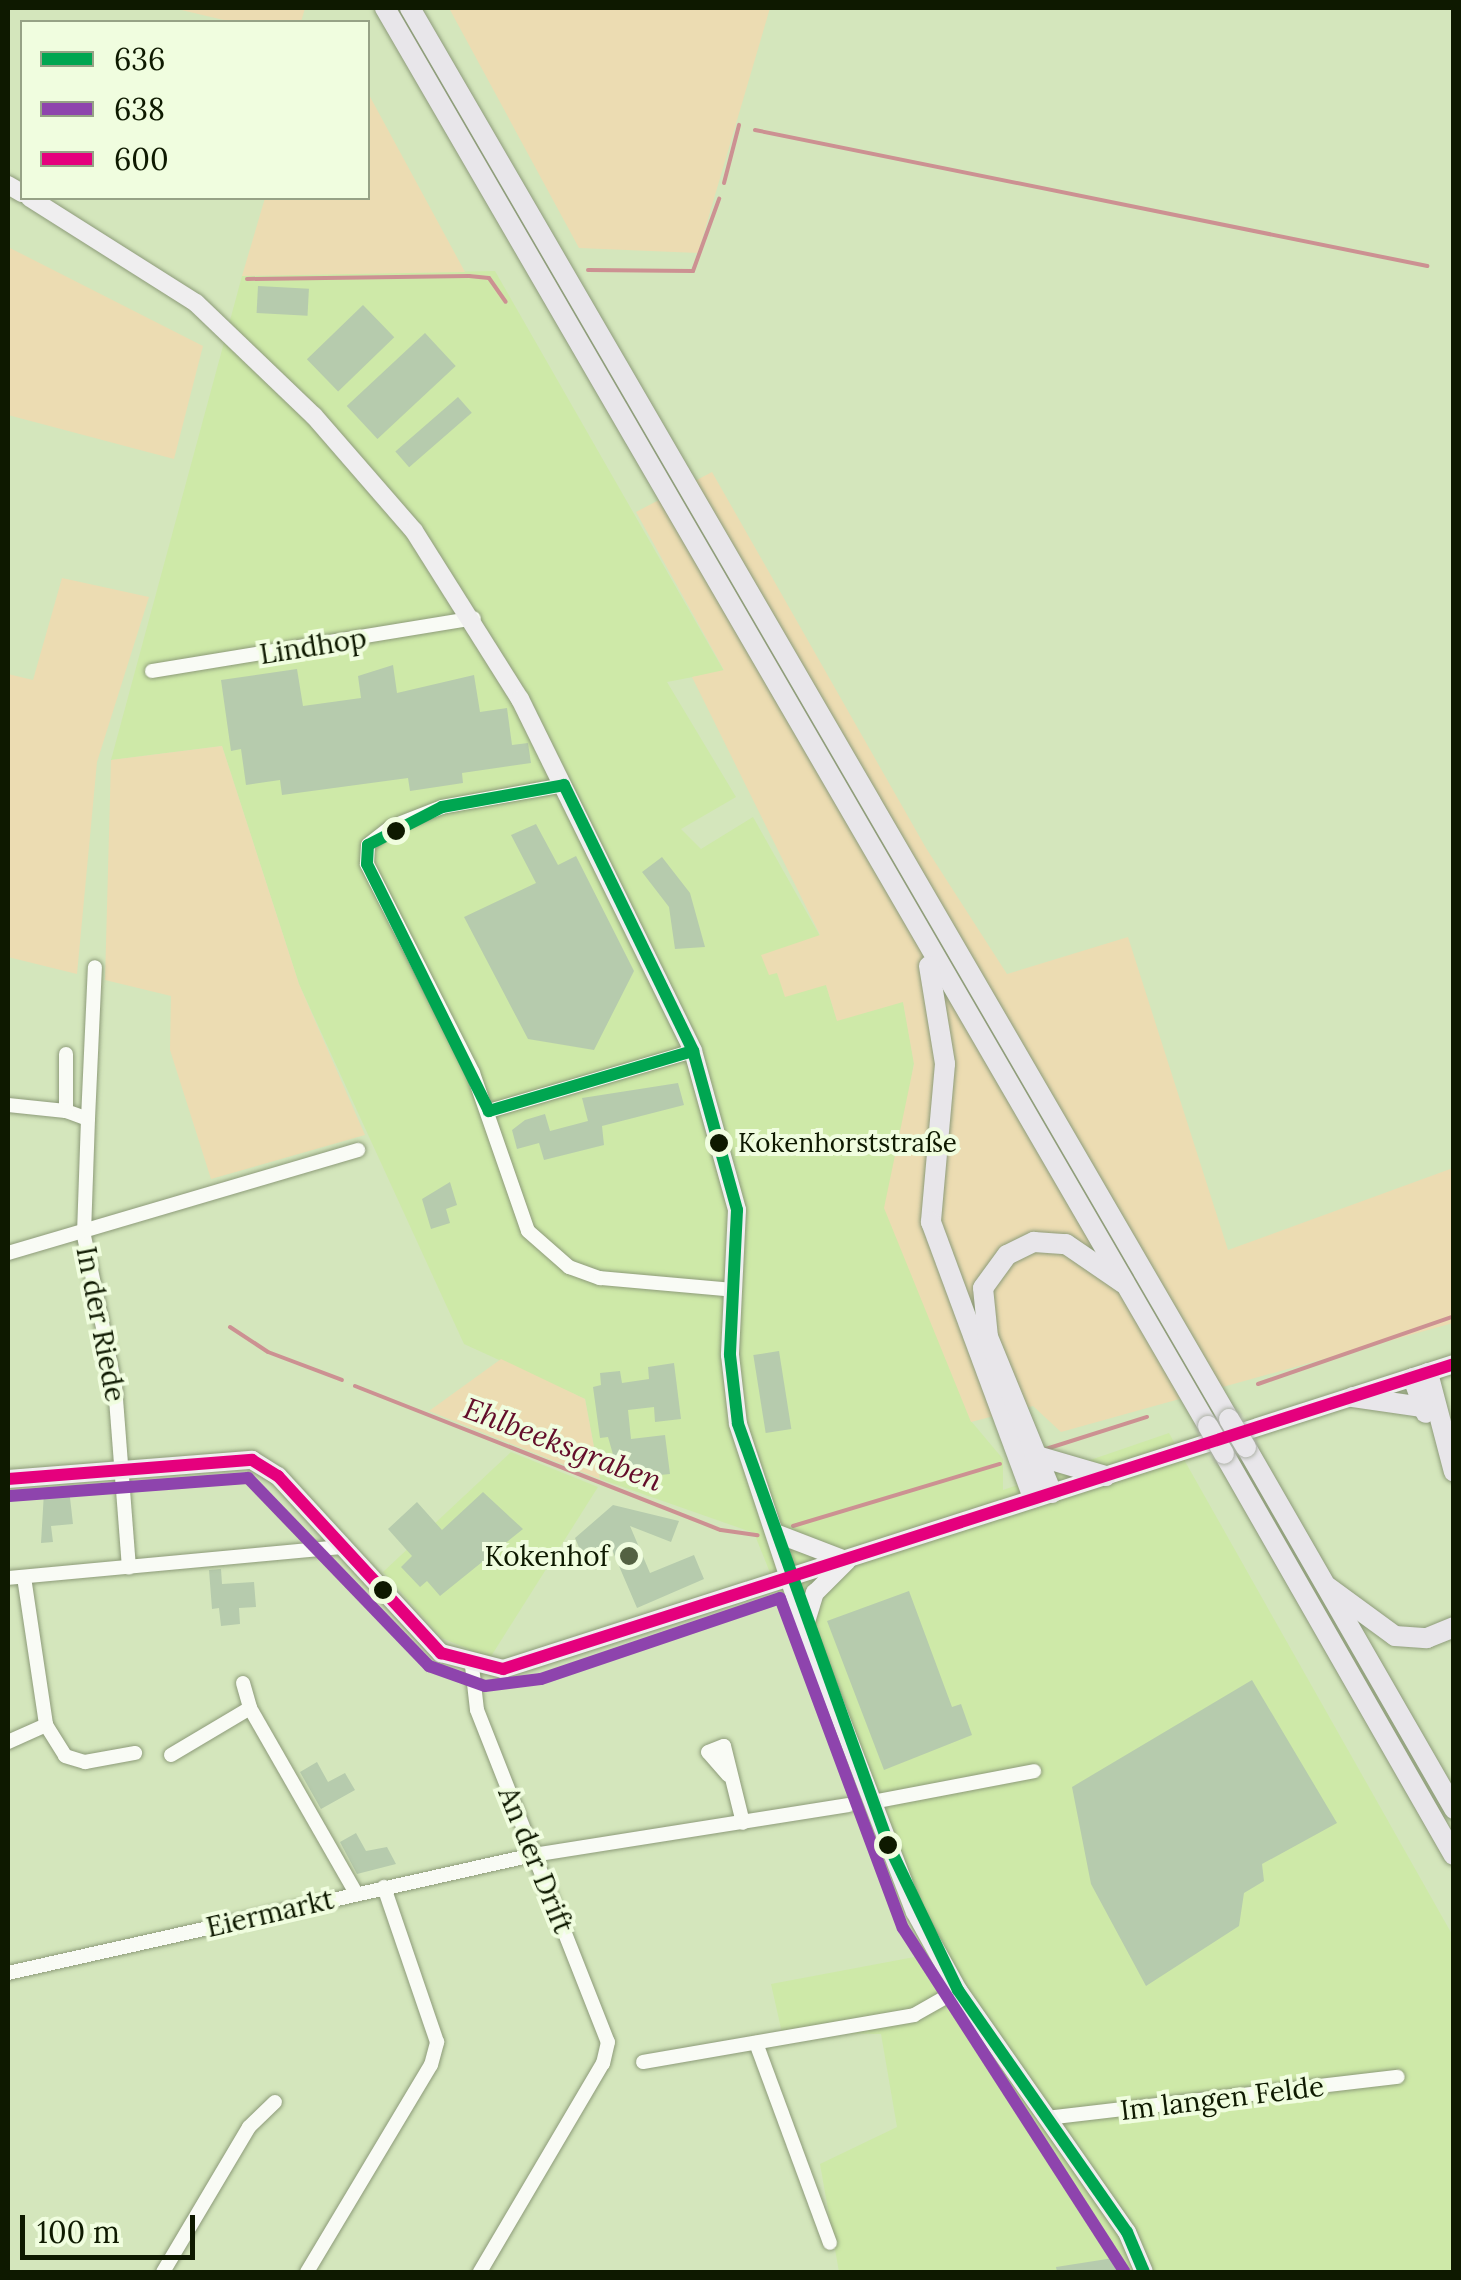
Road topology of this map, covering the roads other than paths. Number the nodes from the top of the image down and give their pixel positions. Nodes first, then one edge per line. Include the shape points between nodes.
1 (385, 8) edge
2 (410, 8) edge
3 (33, 200) edge
4 (474, 618) junction
5 (152, 671) dead end
6 (564, 784) junction
7 (926, 950) junction
8 (95, 967) dead end
9 (693, 1051) junction
10 (66, 1054) dead end
11 (8, 1105) edge
12 (66, 1111) junction
13 (490, 1111) junction
14 (88, 1119) junction
15 (358, 1150) dead end
16 (84, 1236) junction
17 (8, 1253) edge
18 (1128, 1287) junction
19 (734, 1290) junction
20 (1454, 1364) edge
21 (1421, 1375) junction
22 (1353, 1397) junction
23 (1422, 1407) junction
24 (1439, 1430) junction
25 (1034, 1455) junction
26 (120, 1469) junction
27 (1454, 1472) edge
28 (1106, 1476) junction
29 (8, 1479) edge
30 (1042, 1496) junction
31 (775, 1533) junction
32 (343, 1547) junction
33 (848, 1558) junction
34 (129, 1568) junction
35 (790, 1576) junction
36 (24, 1577) junction
37 (8, 1578) edge
38 (1326, 1586) junction
39 (805, 1626) junction
40 (1454, 1626) edge
41 (472, 1666) junction
42 (243, 1683) dead end
43 (250, 1708) junction
44 (46, 1725) junction
45 (8, 1742) edge
46 (135, 1753) dead end
47 (172, 1755) dead end
48 (1034, 1771) dead end
49 (728, 1776) dead end
50 (872, 1802) junction
51 (848, 1805) dead end
52 (1454, 1809) edge
53 (743, 1824) junction
54 (534, 1855) junction
55 (1454, 1855) edge
56 (384, 1887) junction
57 (356, 1894) junction
58 (8, 1973) edge
59 (958, 1990) junction
60 (756, 2043) junction
61 (643, 2062) dead end
62 (1398, 2077) dead end
63 (276, 2102) dead end
64 (1047, 2118) junction
65 (830, 2243) dead end
66 (165, 2272) edge
67 (307, 2272) edge
68 (480, 2272) edge
69 (1144, 2272) edge

1 - 7 highway
2 - 38 highway, bridge
3 - 4 main road via 224,331 394,505
4 - 5 street, Lindhop
4 - 6 main road
6 - 9 main road
6 - 13 street via 442,808 368,845 368,864
7 - 18 highway
7 - 30 highway via 946,1064 931,1222
8 - 14 street, In der Riede
9 - 13 street
9 - 19 main road via 733,1184
10 - 12 street
11 - 12 street
12 - 14 street
13 - 19 street via 519,1214 546,1251 600,1278
14 - 16 street, In der Riede
15 - 16 street
16 - 17 street
16 - 26 street, In der Riede via 114,1386
18 - 25 highway via 1082,1252 1050,1242 1018,1247 989,1275 982,1318
18 - 55 highway, bridge
19 - 31 main road via 734,1405
20 - 21 main road
21 - 22 main road
21 - 23 highway
21 - 24 highway
22 - 23 highway
22 - 28 main road
23 - 24 highway
24 - 27 highway
25 - 28 highway
25 - 30 highway
26 - 29 main road
26 - 32 main road via 252,1460 278,1476
26 - 34 street, In der Riede
28 - 30 main road
30 - 33 main road
31 - 33 main road
31 - 35 main road
32 - 34 street
32 - 41 main road via 442,1653
33 - 35 main road
33 - 39 main road via 815,1592
34 - 36 street
35 - 39 main road
35 - 41 main road via 519,1666
36 - 37 street
36 - 44 street
38 - 40 highway via 1395,1636 1426,1638
38 - 52 highway
39 - 50 main road
41 - 54 street, An der Drift via 476,1710
42 - 43 street
43 - 47 street
43 - 57 street
44 - 45 street
44 - 46 street via 66,1756 85,1762
48 - 50 street
49 - 53 street
50 - 59 main road via 915,1912
51 - 53 street, Eiermarkt
53 - 54 street, Eiermarkt
54 - 56 street, Eiermarkt
54 - 68 street, An der Drift via 608,2052
56 - 57 street, Eiermarkt
56 - 67 street via 437,2042 431,2065
57 - 58 street, Eiermarkt
59 - 60 street via 914,2015
59 - 64 main road
60 - 61 street
60 - 65 street
62 - 64 street, Im langen Felde
63 - 66 street via 249,2127
64 - 69 main road via 1127,2232

